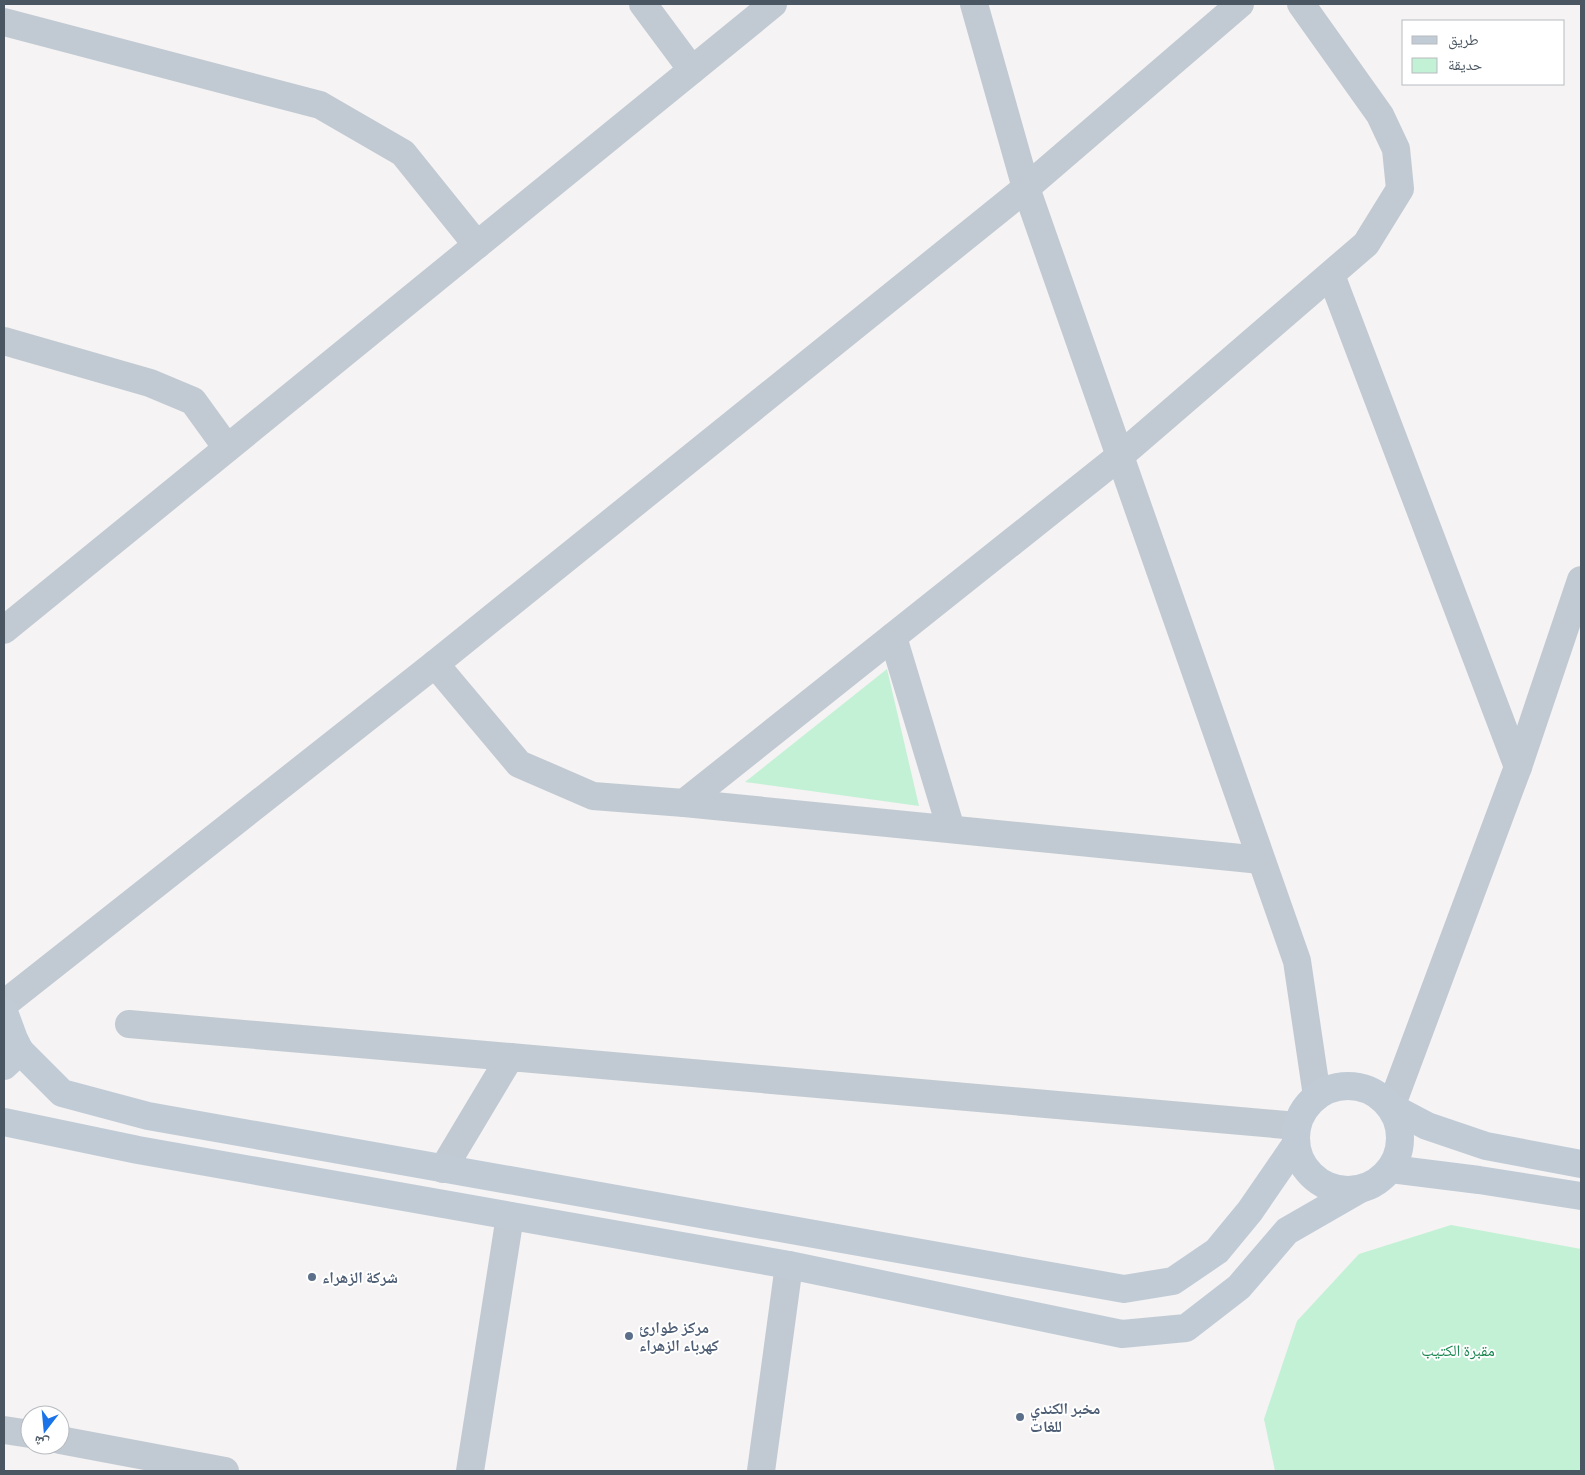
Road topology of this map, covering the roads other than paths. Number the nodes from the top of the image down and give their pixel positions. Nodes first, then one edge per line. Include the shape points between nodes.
1 (643, 4) edge
2 (774, 4) edge
3 (974, 4) edge
4 (1240, 4) edge
5 (1300, 4) edge
6 (4, 22) edge
7 (692, 70) junction
8 (1026, 188) junction
9 (477, 245) junction
10 (1330, 275) junction
11 (4, 340) edge
12 (227, 448) junction
13 (1120, 456) junction
14 (1581, 580) edge
15 (4, 630) edge
16 (893, 636) junction
17 (435, 664) junction
18 (1518, 767) junction
19 (684, 803) junction
20 (951, 829) junction
21 (1261, 860) junction
22 (4, 1004) edge
23 (4, 1012) edge
24 (129, 1024) dead end
25 (510, 1057) junction
26 (12, 1059) edge
27 (1317, 1096) junction
28 (1391, 1107) junction
29 (4, 1122) edge
30 (1297, 1135) junction
31 (1581, 1164) edge
32 (443, 1168) junction
33 (1391, 1169) junction
34 (1360, 1189) junction
35 (1581, 1196) edge
36 (510, 1216) junction
37 (789, 1265) junction
38 (4, 1430) edge
39 (20, 1432) edge
40 (70, 1442) edge
41 (224, 1471) edge
42 (470, 1471) edge
43 (761, 1471) edge

1 - 7 street
2 - 7 street
3 - 8 street
4 - 8 street
5 - 10 street via 1380,115 1396,149 1400,189 1366,244
6 - 9 street via 320,105 403,153
7 - 9 street
8 - 13 street
8 - 17 street
9 - 12 street
10 - 13 street
10 - 18 street
11 - 12 street via 150,383 193,401
12 - 15 street
13 - 16 street
13 - 21 street
14 - 18 street
16 - 19 street
16 - 20 street
17 - 19 street via 519,764 593,796
17 - 22 street
18 - 28 street
19 - 20 street
20 - 21 street
21 - 27 street via 1297,961
23 - 26 main road via 14,1039
24 - 25 street
25 - 30 street
25 - 32 street
26 - 32 main road via 62,1094 148,1116
27 - 28 main road via 1332,1088 1348,1085 1365,1088
27 - 30 main road via 1305,1109
28 - 31 main road via 1427,1126 1486,1146
28 - 33 main road via 1401,1138
29 - 36 main road via 138,1150
30 - 32 main road via 1250,1211 1218,1251 1173,1281 1124,1289
30 - 34 main road via 1303,1164 1318,1181 1338,1189
33 - 34 main road via 1377,1182
33 - 35 main road
34 - 37 main road via 1286,1231 1239,1287 1186,1328 1122,1334
36 - 37 main road
36 - 42 street
37 - 43 street
38 - 39 street
40 - 41 street

